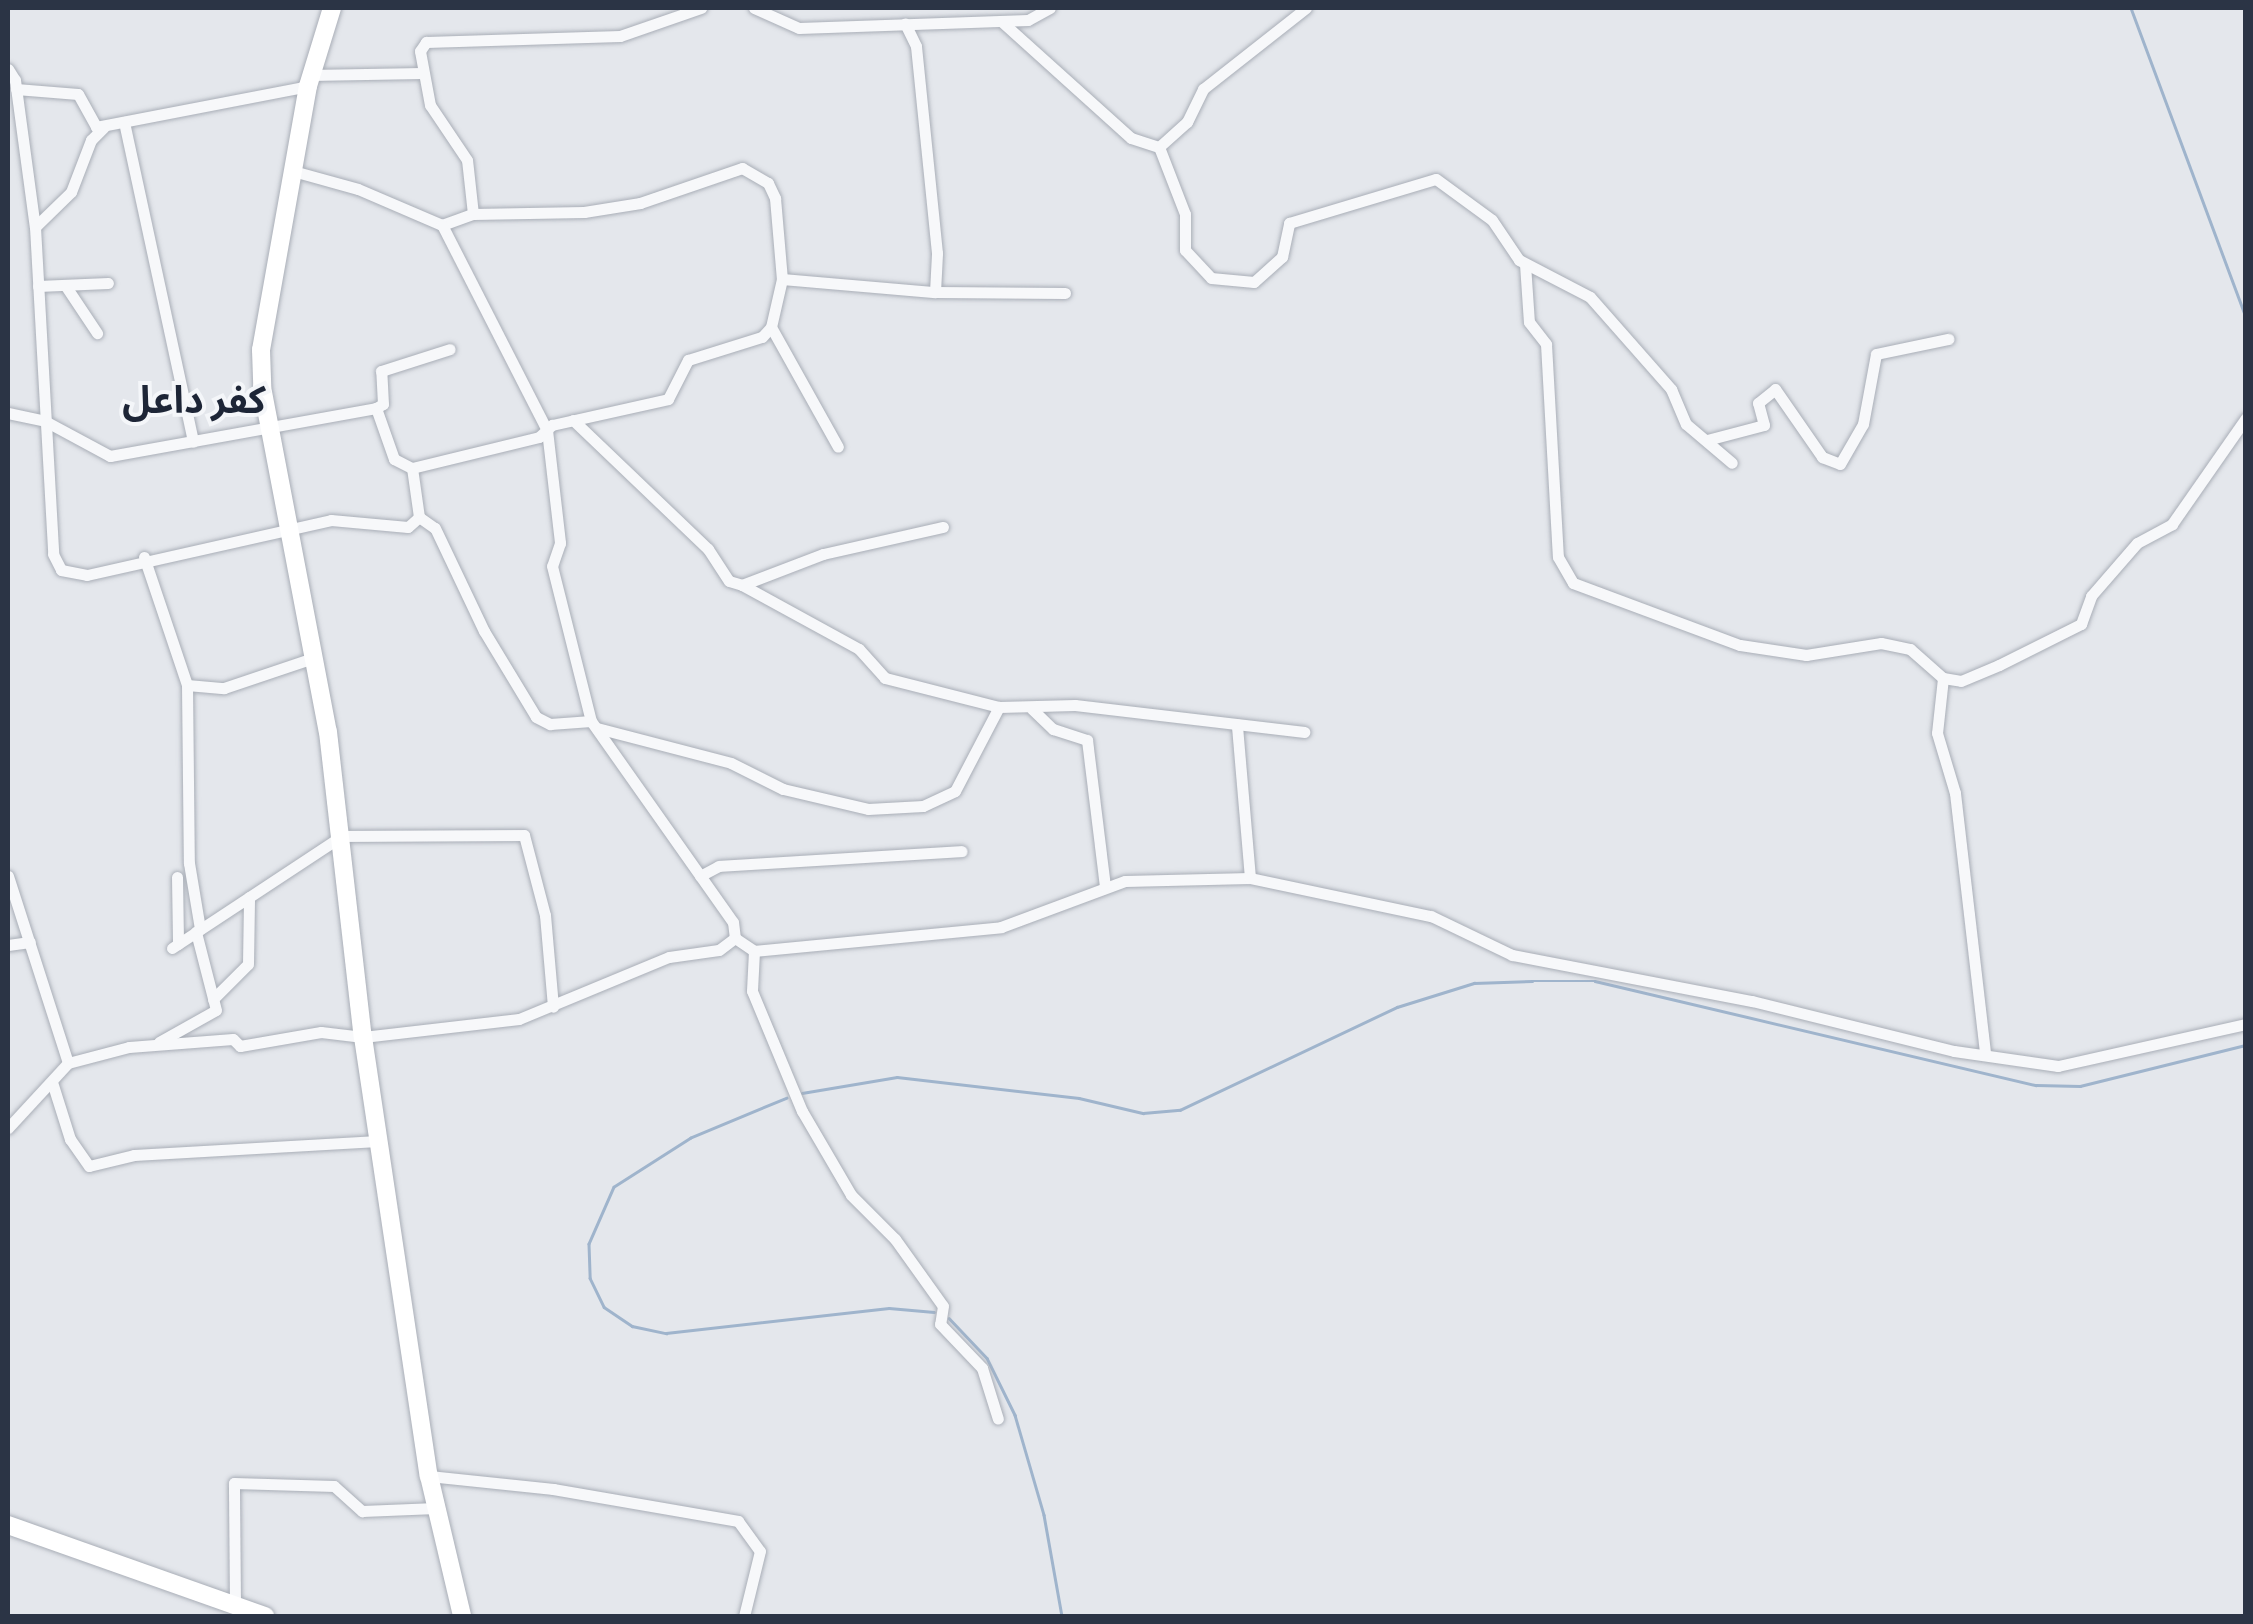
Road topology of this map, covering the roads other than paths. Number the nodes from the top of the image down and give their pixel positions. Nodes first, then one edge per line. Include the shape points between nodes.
1 (332, 8) edge
2 (701, 8) edge
3 (754, 8) edge
4 (1050, 8) edge
5 (1306, 8) edge
6 (934, 13) edge
7 (1001, 21) junction
8 (905, 23) junction
9 (8, 69) edge
10 (422, 73) junction
11 (309, 81) junction
12 (16, 89) junction
13 (124, 122) junction
14 (106, 126) junction
15 (1159, 147) junction
16 (292, 171) junction
17 (472, 214) junction
18 (442, 226) junction
19 (34, 227) junction
20 (1526, 264) junction
21 (782, 280) junction
22 (108, 283) dead end
23 (65, 285) junction
24 (38, 286) junction
25 (935, 292) junction
26 (1066, 294) dead end
27 (772, 327) junction
28 (97, 332) dead end
29 (1948, 339) dead end
30 (450, 349) dead end
31 (376, 408) junction
32 (8, 413) edge
33 (2246, 418) edge
34 (573, 420) junction
35 (45, 421) junction
36 (268, 428) junction
37 (548, 430) junction
38 (1707, 440) junction
39 (193, 442) junction
40 (838, 448) dead end
41 (1732, 464) dead end
42 (412, 468) junction
43 (419, 517) junction
44 (287, 527) junction
45 (943, 528) dead end
46 (144, 557) junction
47 (742, 585) junction
48 (313, 658) junction
49 (1943, 678) junction
50 (187, 685) junction
51 (998, 707) junction
52 (1032, 709) junction
53 (594, 724) junction
54 (1237, 725) junction
55 (1304, 732) dead end
56 (342, 836) junction
57 (962, 850) dead end
58 (8, 876) edge
59 (700, 876) junction
60 (177, 877) dead end
61 (1250, 878) junction
62 (1105, 886) junction
63 (250, 897) junction
64 (198, 930) junction
65 (735, 938) junction
66 (30, 942) junction
67 (8, 945) edge
68 (754, 951) junction
69 (213, 999) junction
70 (554, 1007) junction
71 (2246, 1024) edge
72 (364, 1038) junction
73 (154, 1045) junction
74 (1985, 1054) junction
75 (68, 1063) junction
76 (52, 1082) junction
77 (8, 1128) edge
78 (378, 1142) junction
79 (998, 1419) dead end
80 (430, 1476) junction
81 (436, 1508) junction
82 (8, 1525) edge
83 (235, 1604) junction
84 (265, 1616) edge
85 (462, 1616) edge
86 (744, 1616) edge

1 - 11 street
2 - 10 street via 620,36 426,42
3 - 8 street via 800,28
4 - 7 street via 1028,20
5 - 15 street via 1270,42 1222,71 1187,122
6 - 7 street
6 - 8 street
7 - 15 street via 1131,138
8 - 25 street via 916,46
9 - 12 street
10 - 11 street
10 - 17 street via 430,105 467,160
11 - 13 street
11 - 16 street
12 - 14 street via 78,94 96,127
12 - 19 street
13 - 14 street
13 - 39 street
14 - 19 street via 91,140 70,192
15 - 20 street via 1186,214 1185,250 1211,278 1228,284 1254,282 1282,257 1289,223 1436,179 1492,220
16 - 18 street via 358,189
16 - 36 street via 261,350
17 - 18 street
17 - 21 street via 584,212 640,202 742,168 768,183 774,198
18 - 37 street
19 - 24 street
20 - 38 street via 1590,298 1670,389 1686,424
20 - 49 street via 1528,322 1546,344 1558,557 1574,583 1740,644 1806,654 1882,643 1910,649
21 - 25 street
21 - 27 street
22 - 23 street
23 - 24 street
23 - 28 street
24 - 35 street
25 - 26 street
27 - 34 street via 762,338 688,360 668,399
27 - 40 street
29 - 38 street via 1876,354 1863,424 1840,464 1822,457 1776,388 1758,402 1764,425
30 - 31 street via 381,372 384,404
31 - 36 street
31 - 42 street via 394,459
32 - 35 street
33 - 49 street via 2172,524 2137,544 2091,596 2081,624 1961,681
34 - 37 street
34 - 47 street via 708,549 729,580
35 - 39 street via 110,456
35 - 46 street via 52,456 52,554 61,570 87,575
36 - 39 street
36 - 44 street
37 - 42 street
37 - 53 street via 560,543 552,566
38 - 41 street
42 - 43 street
43 - 44 street via 396,529 352,520
43 - 53 street via 435,528 484,631 536,717 550,724
44 - 46 street via 218,548
44 - 48 street
45 - 47 street via 823,554
46 - 50 street
47 - 51 street via 860,649 885,678
48 - 50 street via 224,688
48 - 56 street
49 - 74 street via 1937,733 1955,793
50 - 64 street via 189,863
51 - 52 street
51 - 53 street via 955,790 945,800 897,809 783,789 731,763
52 - 54 street via 1075,705
52 - 62 street via 1053,729 1087,740
53 - 59 street
54 - 55 street
54 - 61 street
56 - 63 street
56 - 70 street via 524,835 545,914
56 - 72 street
57 - 59 street via 718,866
58 - 66 street
59 - 65 street via 732,922
60 - 64 street via 175,946
61 - 62 street
61 - 74 street via 1431,916 1512,955
62 - 68 street via 1001,927
63 - 64 street
63 - 69 street via 248,964
64 - 69 street
65 - 68 street
65 - 70 street via 719,950 656,962
66 - 67 street
66 - 75 street
68 - 79 street via 752,991 802,1111 851,1195 895,1240 943,1306 940,1324 982,1368
69 - 73 street via 211,1016
70 - 72 street via 492,1024
71 - 74 street via 2058,1066
72 - 73 street via 320,1032 240,1046 233,1039
72 - 78 street
73 - 75 street
75 - 76 street
76 - 77 street
76 - 78 street via 70,1139 89,1166 134,1155
78 - 80 street
80 - 81 street
80 - 86 street via 553,1488 738,1521 760,1551
81 - 83 street via 362,1511 334,1486 234,1482
81 - 85 street
82 - 83 street
83 - 84 street

